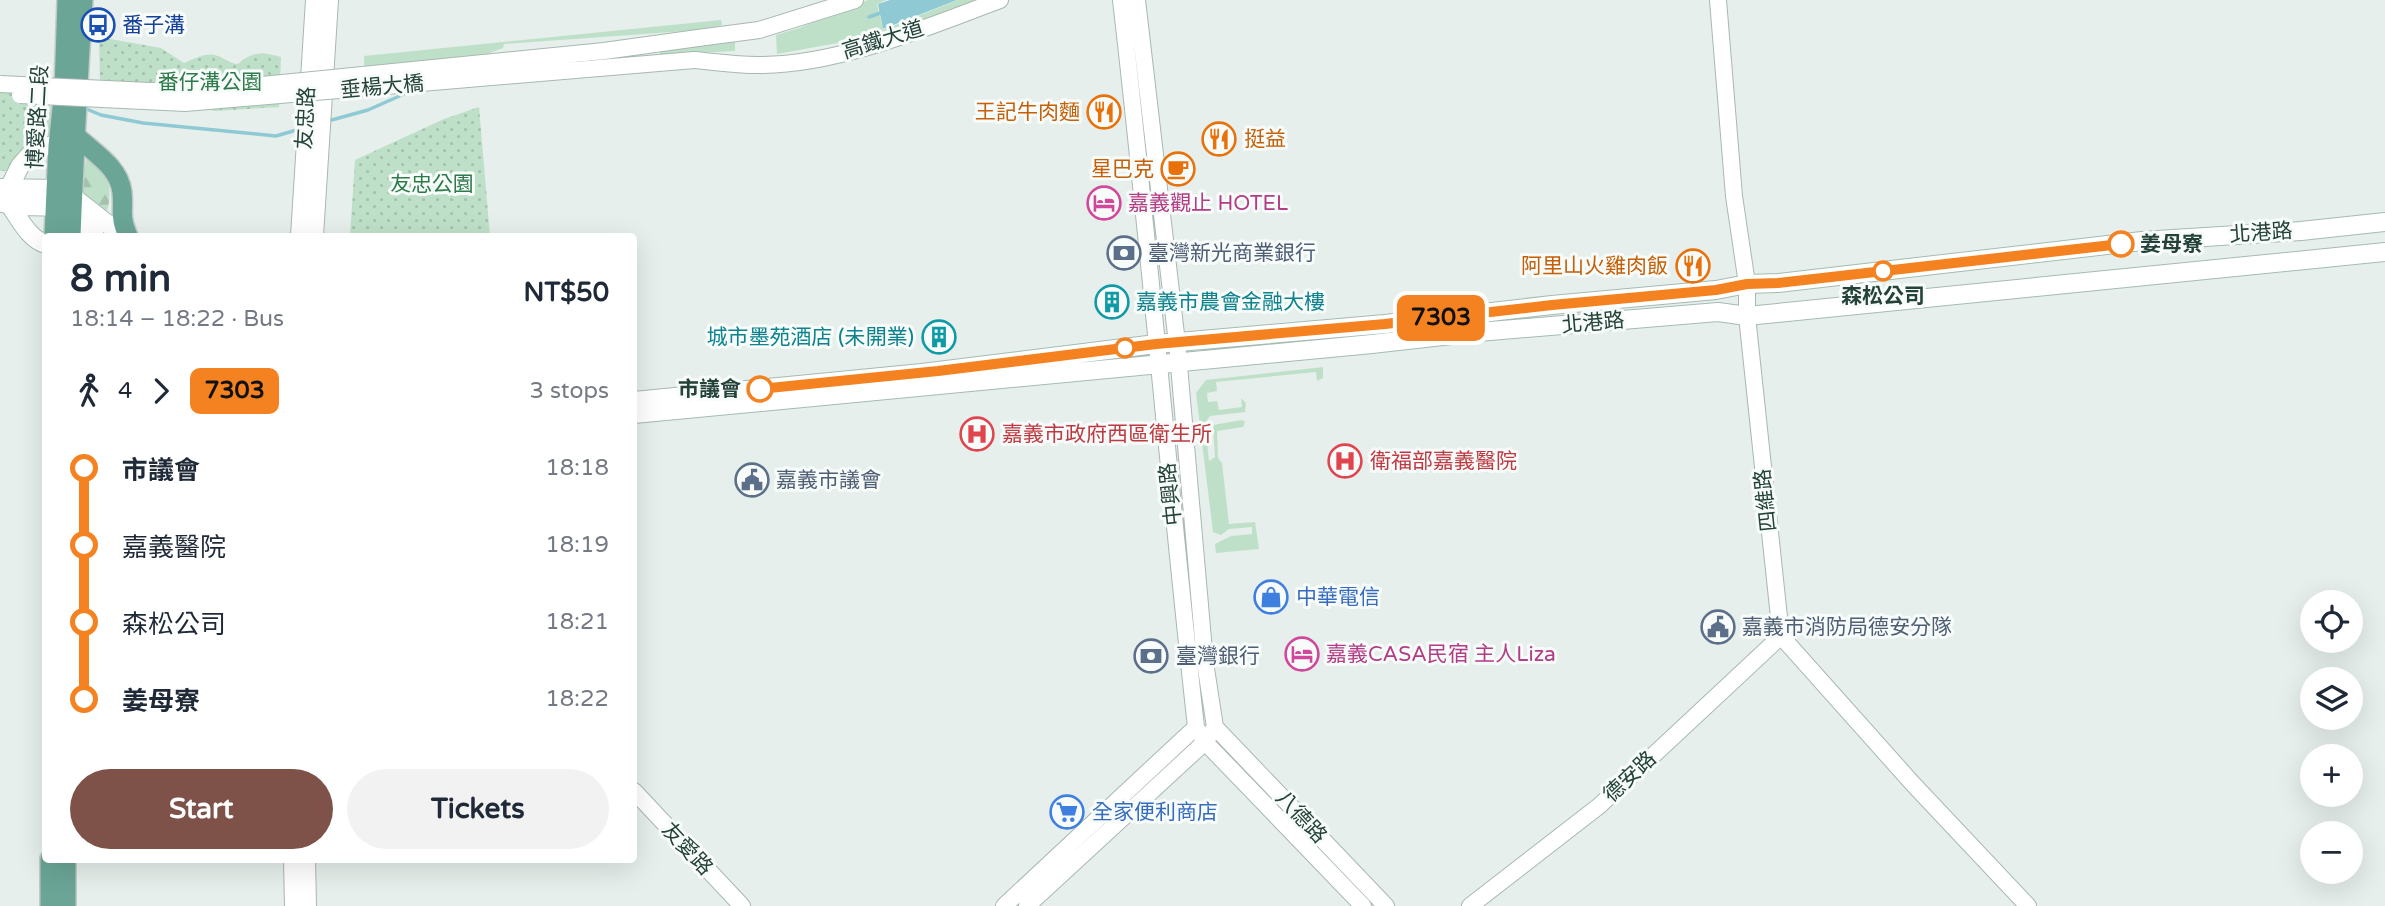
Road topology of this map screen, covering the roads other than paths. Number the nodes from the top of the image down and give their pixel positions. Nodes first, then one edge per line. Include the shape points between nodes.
1 (67, 0) edge
2 (83, 0) edge
3 (314, 0) edge
4 (330, 0) edge
5 (855, 0) edge
6 (1000, 0) edge
7 (1121, 0) edge
8 (1137, 0) edge
9 (1718, 0) edge
10 (764, 65) joint
11 (0, 84) edge
12 (0, 94) edge
13 (70, 102) junction
14 (77, 137) junction
15 (58, 146) junction
16 (5, 196) edge
17 (64, 202) junction
18 (2385, 222) edge
19 (55, 233) edge
20 (70, 233) edge
21 (92, 233) edge
22 (121, 233) edge
23 (125, 233) edge
24 (299, 233) edge
25 (315, 233) edge
26 (42, 244) edge
27 (2385, 252) edge
28 (1747, 284) junction
29 (1747, 316) junction
30 (1177, 343) junction
31 (1156, 344) junction
32 (1179, 362) junction
33 (1157, 364) junction
34 (637, 401) edge
35 (637, 414) edge
36 (1781, 636) junction
37 (1196, 727) junction
38 (1215, 727) junction
39 (1205, 742) junction
40 (637, 794) edge
41 (50, 863) edge
42 (66, 863) edge
43 (292, 863) edge
44 (307, 863) edge
45 (50, 906) edge
46 (66, 906) edge
47 (293, 906) edge
48 (308, 906) edge
49 (742, 906) edge
50 (1004, 906) edge
51 (1027, 906) edge
52 (1363, 906) edge
53 (1386, 906) edge
54 (1470, 906) edge
55 (2028, 906) edge

1 - 13 main road, 博愛路二段
2 - 13 main road, 博愛路二段
3 - 24 street, 友忠路
4 - 25 street, 友忠路
5 - 11 street, 垂楊大橋, bridge via 758,30 604,51 222,89 149,91
6 - 10 street, 高鐵大道 via 868,47
7 - 31 street, 中興路
8 - 30 street, 中興路
9 - 28 street, 四維路 via 1734,196
10 - 12 street, 垂楊大橋, bridge via 694,60 184,103
13 - 14 main road, 博愛路二段
13 - 15 main road, 博愛路二段
14 - 17 main road, 博愛路二段
14 - 23 main road via 115,171 122,188
15 - 16 main road via 36,148 19,166
15 - 17 main road, 博愛路二段
16 - 17 main road
16 - 26 main road
17 - 19 main road, 博愛路二段
17 - 20 main road, 博愛路二段
17 - 21 main road
17 - 22 main road
18 - 28 main road, 北港路 via 2142,241
27 - 29 main road, 北港路
28 - 29 street, 四維路
28 - 30 main road, 北港路
29 - 32 main road, 北港路 via 1718,312
29 - 36 street, 四維路
30 - 31 main road, 北港路
30 - 32 street, 中興路
31 - 33 street, 中興路
31 - 34 main road, 北港路
32 - 33 main road, 北港路
32 - 38 street, 中興路 via 1205,662
33 - 35 main road, 北港路
33 - 37 street, 中興路
36 - 54 street, 德安路 via 1599,806
36 - 55 street
37 - 38 street
37 - 39 street, 八德路
37 - 50 street
38 - 39 street
38 - 53 street, 八德路
39 - 51 street
39 - 52 street, 八德路
40 - 49 street, 友愛路
41 - 45 main road
42 - 46 main road
43 - 47 street
44 - 48 street

